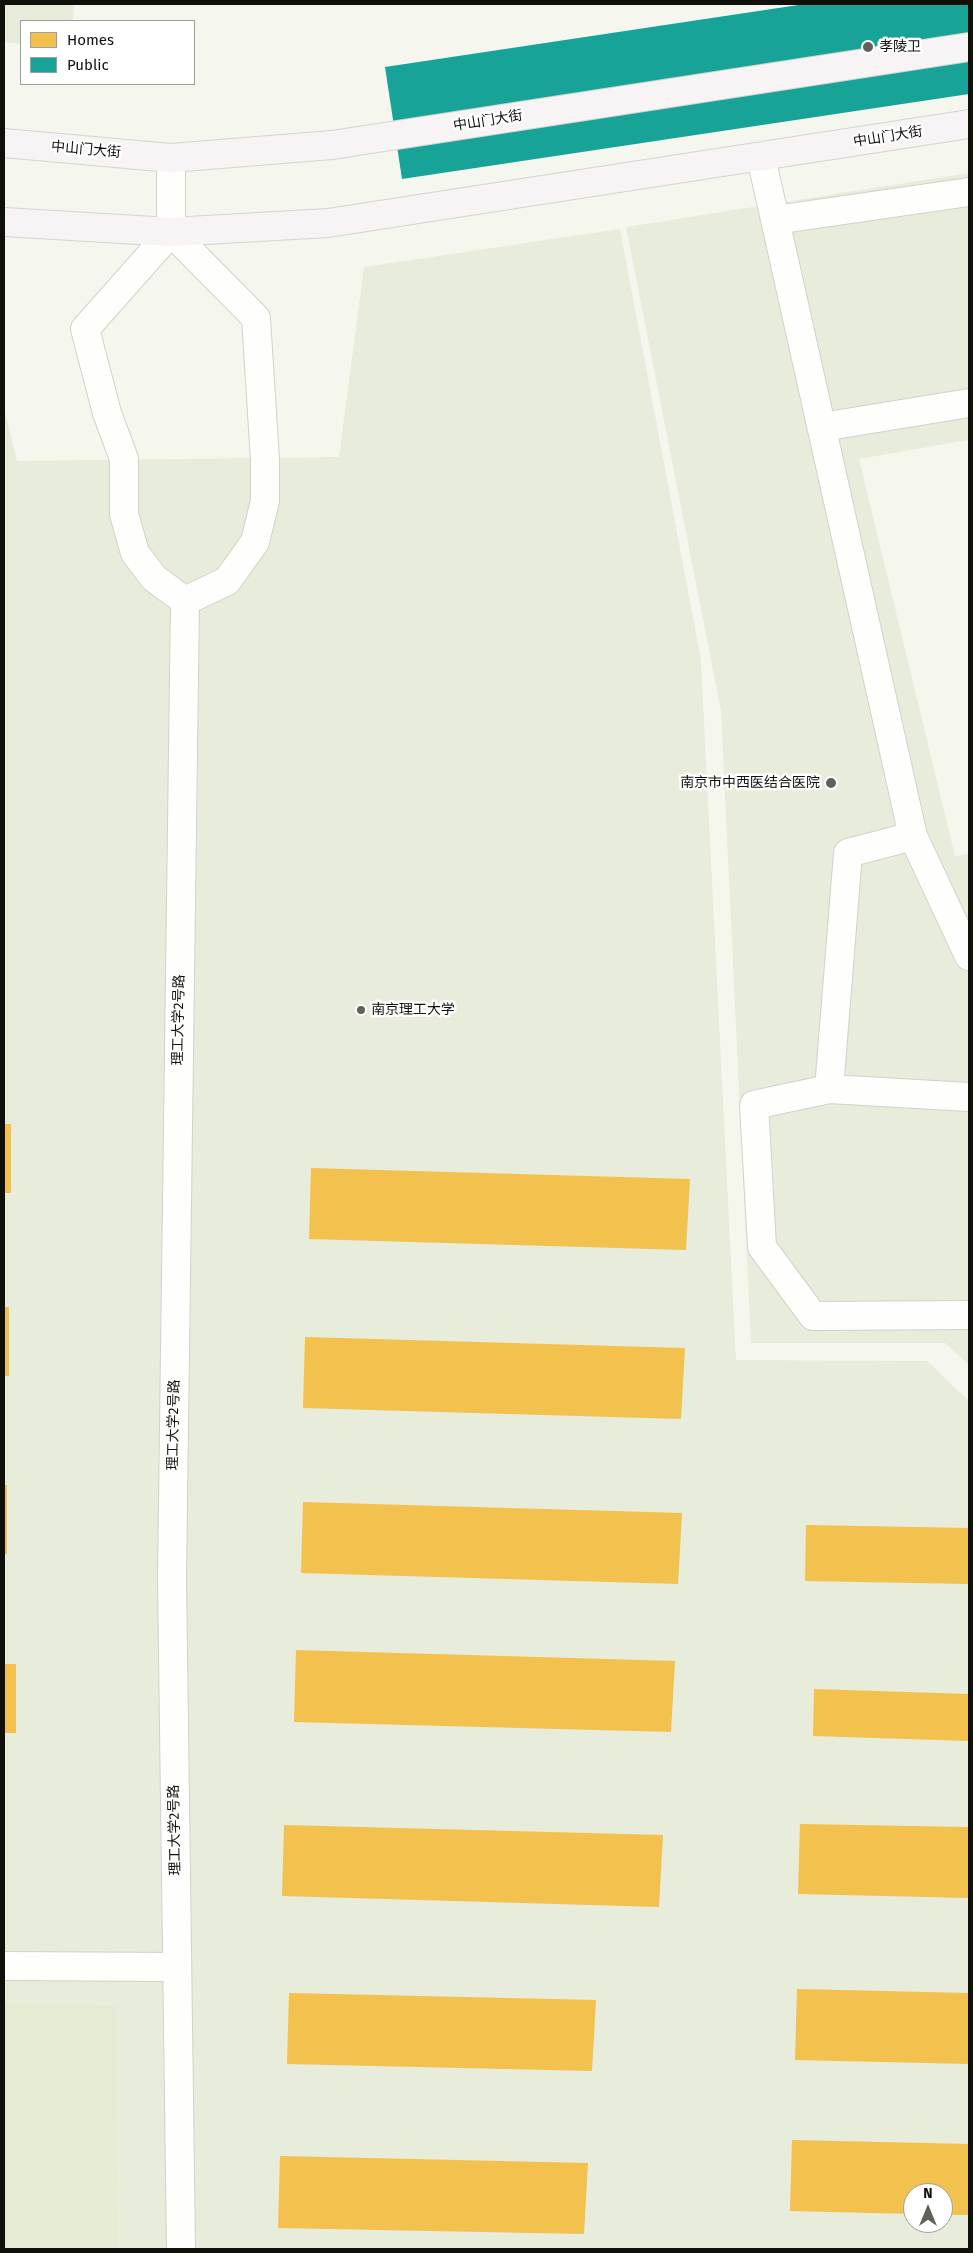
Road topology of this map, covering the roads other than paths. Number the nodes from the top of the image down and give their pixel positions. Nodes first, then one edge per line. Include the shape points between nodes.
1 (969, 47) edge
2 (969, 124) edge
3 (4, 143) edge
4 (761, 157) junction
5 (172, 158) junction
6 (969, 192) edge
7 (775, 220) junction
8 (4, 222) edge
9 (172, 232) junction
10 (969, 403) edge
11 (822, 427) junction
12 (185, 601) junction
13 (913, 836) junction
14 (969, 956) edge
15 (829, 1089) junction
16 (969, 1097) edge
17 (969, 1316) edge
18 (4, 1966) edge
19 (177, 1967) junction
20 (181, 2249) edge

1 - 5 main road, 中山门大街 via 332,145
2 - 4 main road, 中山门大街
3 - 5 main road, 中山门大街
4 - 7 street
4 - 9 main road, 中山门大街 via 328,223
5 - 9 street
6 - 7 street
7 - 11 street
8 - 9 main road, 中山门大街
9 - 12 street via 85,329 107,413 124,459 124,514 135,553 154,578
9 - 12 street via 256,318 265,460 265,502 255,542 227,580
10 - 11 street
11 - 13 street
12 - 19 street, 理工大学2号路 via 172,1578
13 - 14 street
13 - 15 street via 848,853
15 - 16 street
15 - 17 street via 754,1105 762,1247 813,1316
18 - 19 street
19 - 20 street, 理工大学2号路

